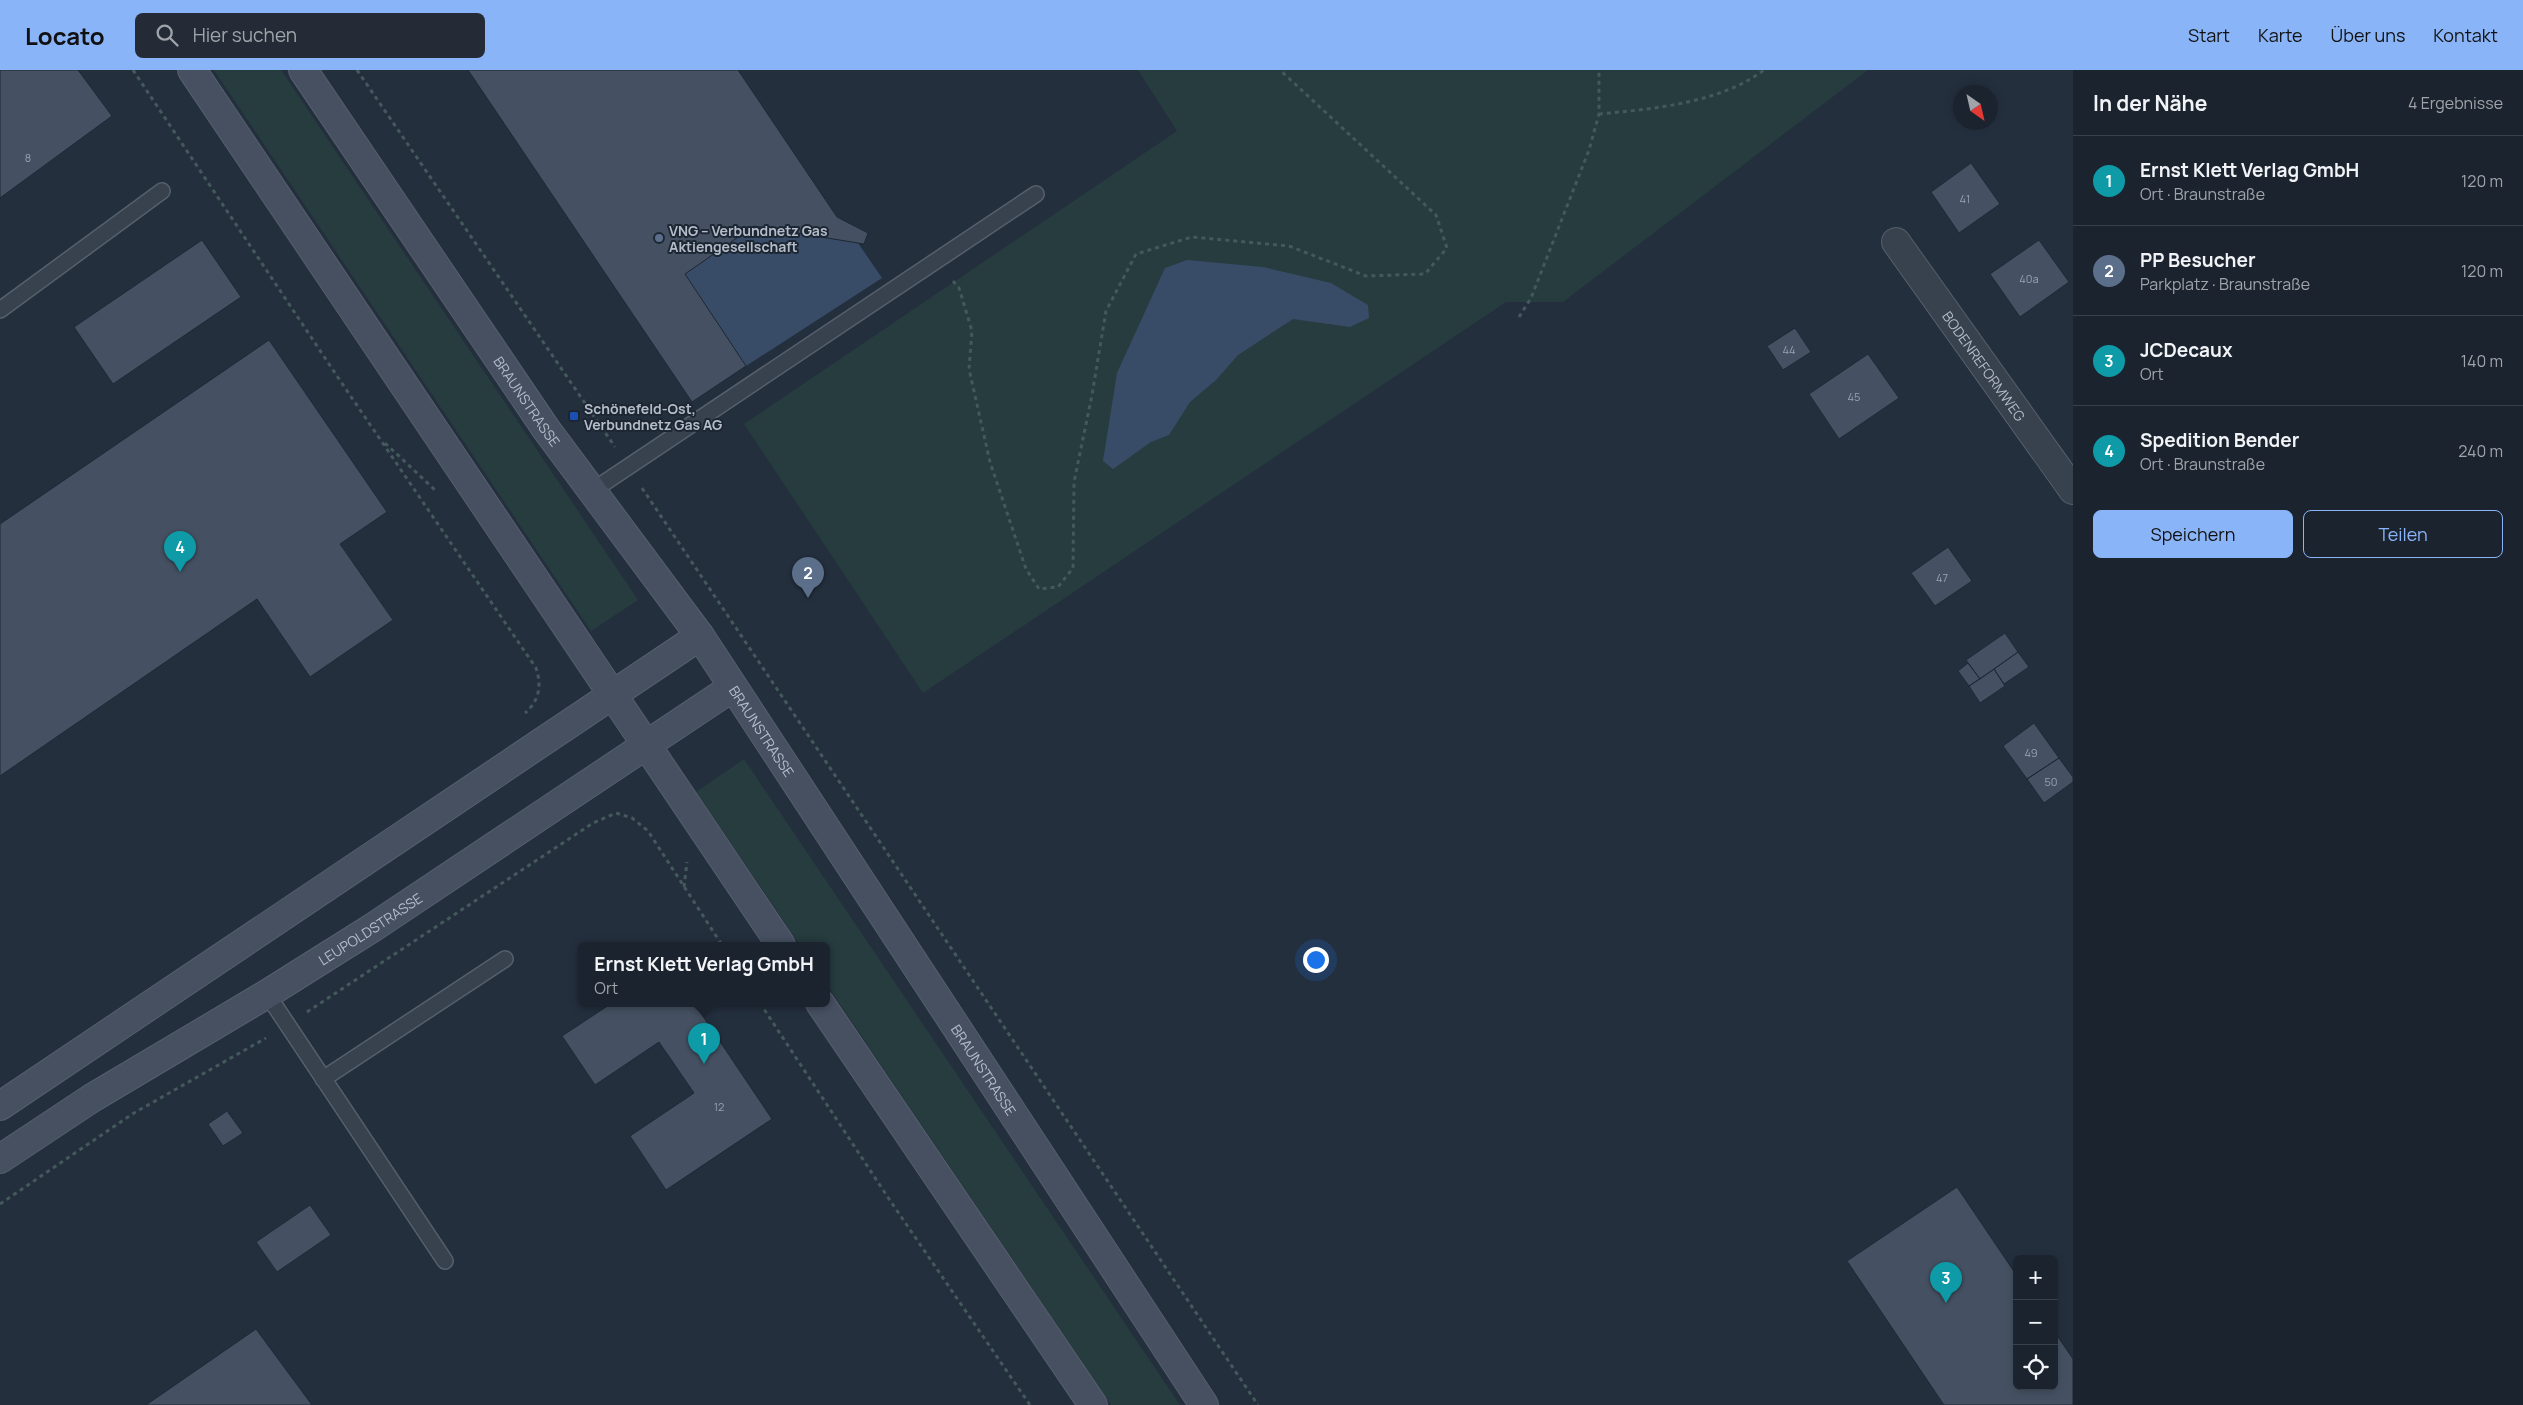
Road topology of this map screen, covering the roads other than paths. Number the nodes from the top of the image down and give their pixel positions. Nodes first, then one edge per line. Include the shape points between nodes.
1 (192, 70) edge
2 (303, 70) edge
3 (162, 191) dead end
4 (1036, 194) dead end
5 (1896, 242) dead end
6 (0, 310) edge
7 (2073, 490) edge
8 (592, 491) junction
9 (700, 636) junction
10 (733, 687) junction
11 (612, 694) junction
12 (646, 744) junction
13 (779, 942) edge
14 (505, 959) dead end
15 (267, 994) junction
16 (823, 1007) edge
17 (323, 1079) junction
18 (0, 1106) edge
19 (0, 1160) edge
20 (445, 1261) dead end
21 (1092, 1405) edge
22 (1204, 1405) edge

1 - 11 main road
2 - 8 main road, BRAUNSTRASSE via 546,429
3 - 6 lane
4 - 8 lane
5 - 7 street, BODENREFORMWEG
8 - 9 main road, BRAUNSTRASSE
9 - 10 main road, BRAUNSTRASSE
9 - 11 main road
10 - 12 main road, LEUPOLDSTRASSE
10 - 22 main road, BRAUNSTRASSE
11 - 12 main road
11 - 18 main road
12 - 13 main road
12 - 15 main road, LEUPOLDSTRASSE via 372,928
14 - 17 lane
15 - 17 lane
15 - 19 main road, LEUPOLDSTRASSE via 92,1098
16 - 21 main road
17 - 20 lane

